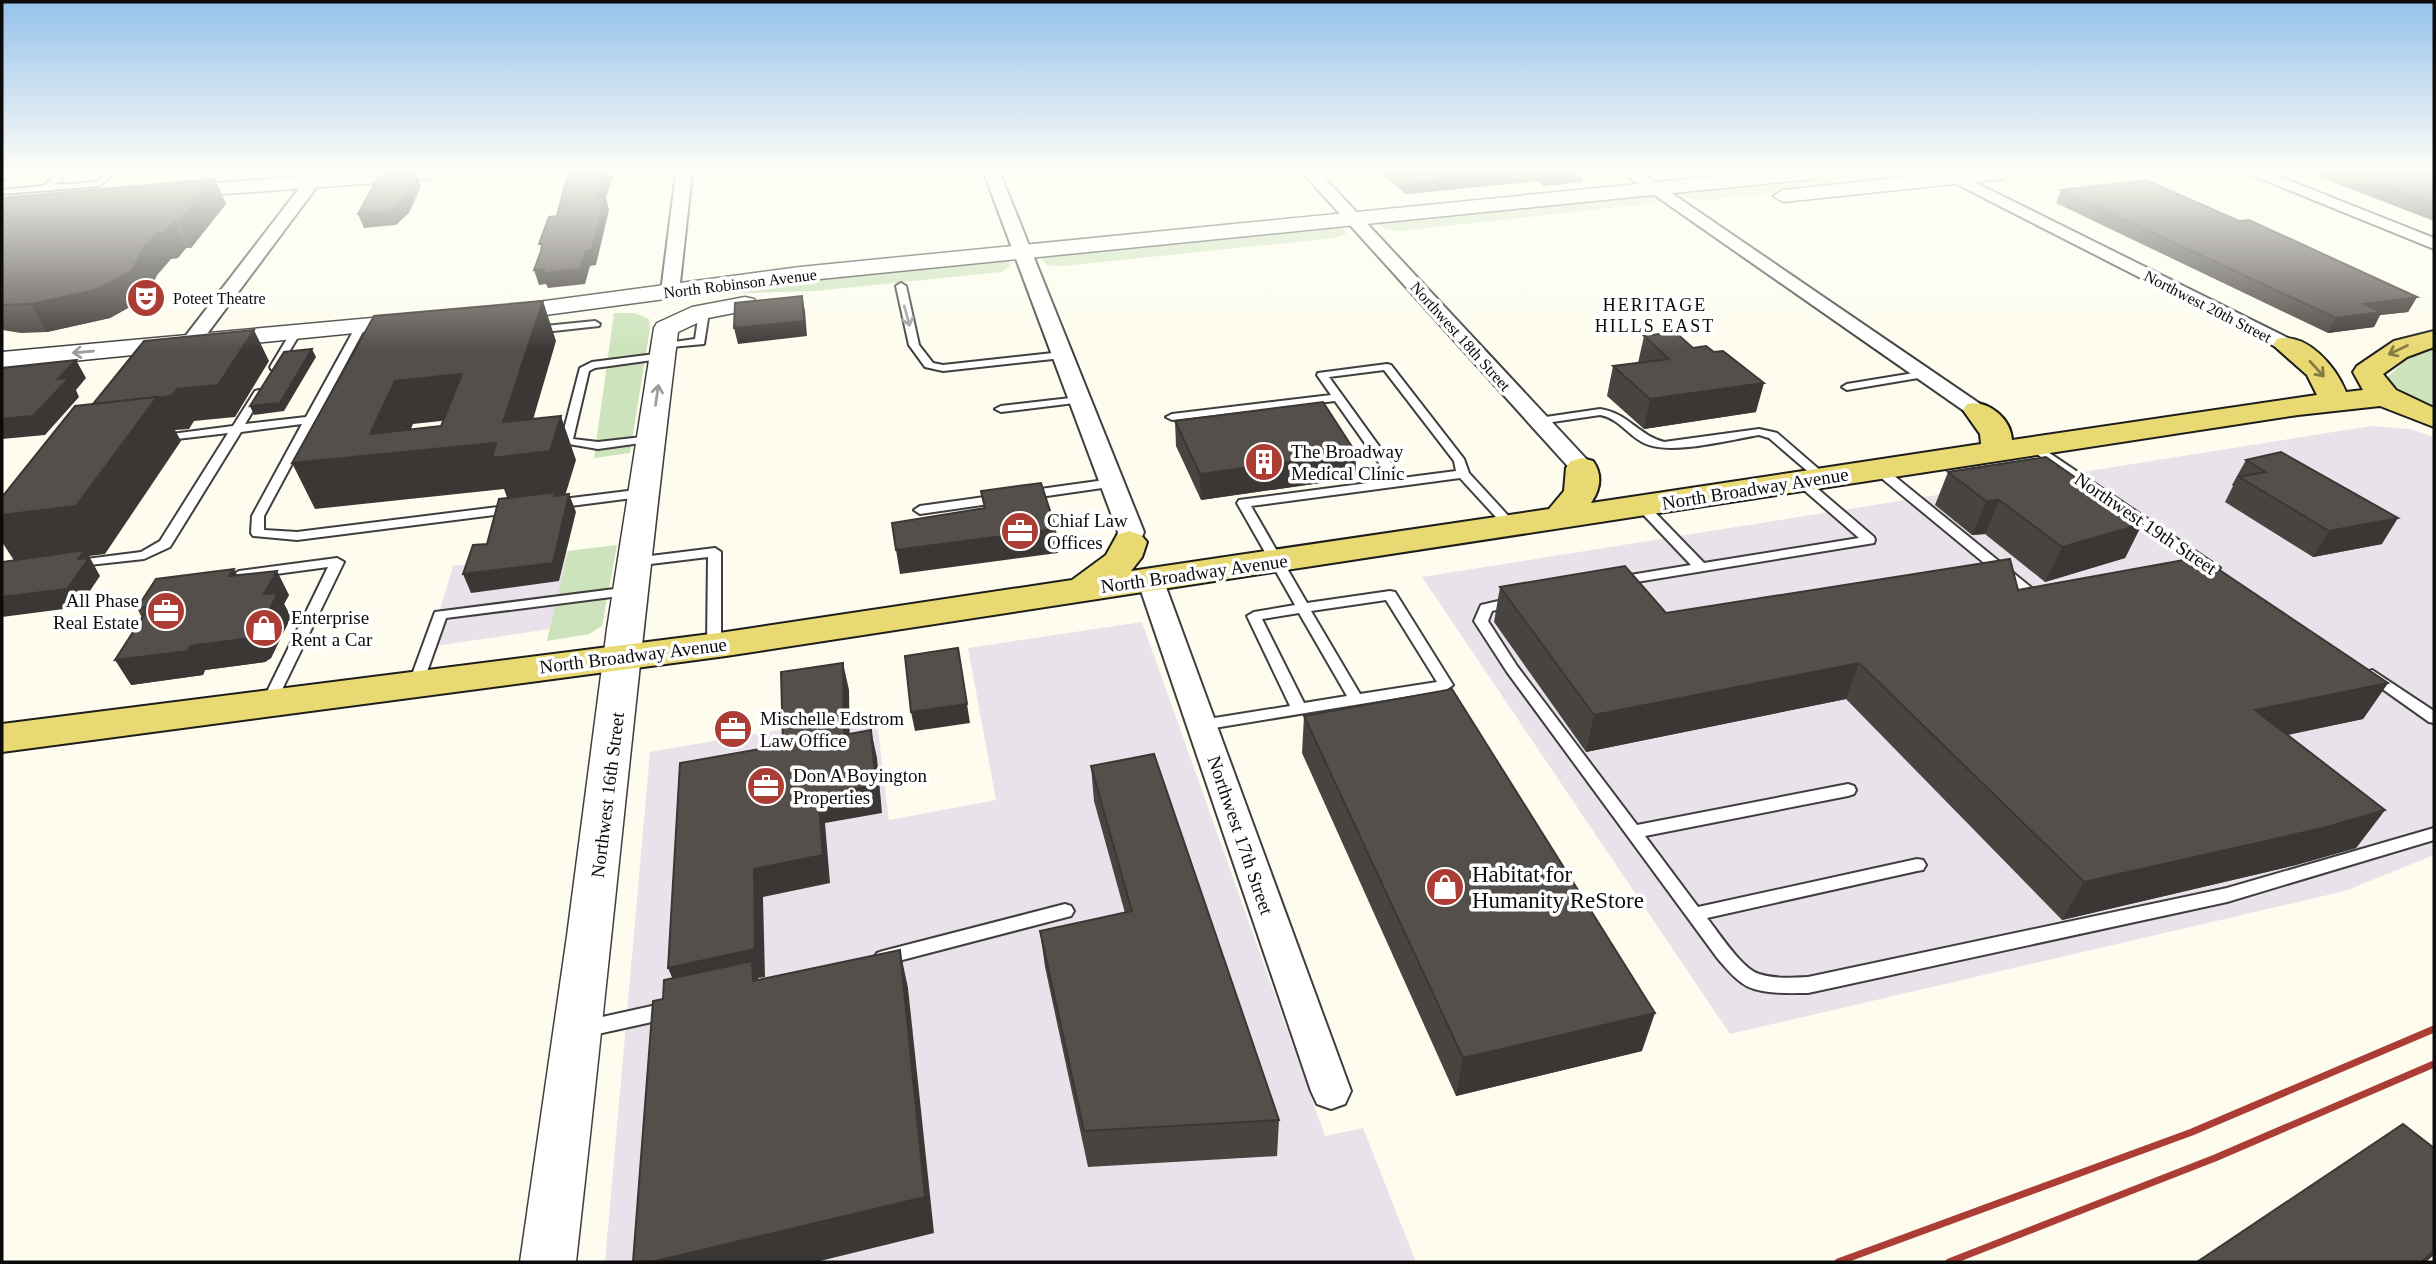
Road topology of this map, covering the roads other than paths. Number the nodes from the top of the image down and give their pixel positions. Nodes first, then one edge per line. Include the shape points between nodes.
1 (274, 232) edge
2 (677, 232) edge
3 (1014, 232) edge
4 (1257, 232) edge
5 (1366, 232) edge
6 (1430, 232) edge
7 (1718, 232) edge
8 (2060, 232) edge
9 (2404, 232) edge
10 (1372, 238) junction
11 (2434, 244) edge
12 (1026, 263) junction
13 (901, 286) junction
14 (670, 292) junction
15 (806, 296) junction
16 (480, 315) edge
17 (440, 319) edge
18 (531, 321) junction
19 (595, 324) dead end
20 (296, 332) junction
21 (2434, 339) edge
22 (355, 340) junction
23 (191, 342) junction
24 (664, 343) junction
25 (150, 345) junction
26 (2287, 345) joint
27 (1062, 355) junction
28 (2, 360) edge
29 (134, 366) edge
30 (1926, 374) junction
31 (1847, 387) dead end
32 (1338, 397) junction
33 (2385, 397) junction
34 (1079, 400) junction
35 (2334, 403) junction
36 (1001, 409) dead end
37 (1978, 410) joint
38 (1172, 417) dead end
39 (2434, 418) edge
40 (309, 420) junction
41 (1539, 421) junction
42 (236, 429) junction
43 (651, 439) junction
44 (143, 440) edge
45 (2032, 446) junction
46 (1997, 451) junction
47 (1582, 468) joint
48 (1878, 470) junction
49 (1463, 474) junction
50 (1812, 479) junction
51 (1399, 482) junction
52 (1112, 484) junction
53 (643, 493) junction
54 (1641, 505) junction
55 (540, 506) edge
56 (527, 508) edge
57 (920, 510) dead end
58 (1559, 518) junction
59 (1510, 525) junction
60 (1129, 542) joint
61 (1275, 561) junction
62 (63, 566) edge
63 (1700, 568) junction
64 (239, 575) edge
65 (632, 577) junction
66 (1150, 579) junction
67 (2229, 579) edge
68 (1604, 584) edge
69 (1084, 589) junction
70 (2028, 592) edge
71 (1537, 596) edge
72 (1303, 608) junction
73 (714, 645) junction
74 (623, 657) junction
75 (2360, 667) edge
76 (416, 683) junction
77 (1356, 700) junction
78 (269, 702) junction
79 (1299, 709) junction
80 (2434, 718) edge
81 (1202, 725) junction
82 (2, 738) edge
83 (1847, 790) dead end
84 (1633, 832) junction
85 (2434, 834) edge
86 (1917, 865) dead end
87 (1065, 911) dead end
88 (1696, 914) junction
89 (862, 963) edge
90 (688, 1005) edge
91 (578, 1031) junction
92 (1331, 1091) dead end
93 (548, 1262) edge

1 - 23 street
2 - 14 street
3 - 12 street
4 - 12 street, North Robinson Avenue
5 - 10 street, Northwest 18th Street
6 - 10 street, North Robinson Avenue
7 - 30 street
8 - 26 street, Northwest 20th Street
9 - 11 street
10 - 12 street, North Robinson Avenue
10 - 41 street, Northwest 18th Street
12 - 13 street, North Robinson Avenue
12 - 14 street, North Robinson Avenue via 800,274
12 - 27 street
13 - 15 street, North Robinson Avenue
13 -> 27 lane via 914,345 929,365 943,368
14 - 15 street via 704,299
14 - 18 street, North Robinson Avenue
15 - 24 street via 704,312
16 - 18 street, North Robinson Avenue
17 - 22 street
18 - 19 lane
18 - 24 street via 645,310 657,315
20 - 22 street
20 - 23 street
20 - 42 lane
21 -> 33 main road via 2405,345 2367,372 2371,386
22 - 40 lane
23 - 25 street
43 -> 24 street, Northwest 16th Street
24 - 43 lane via 584,370 567,441 601,445
25 -> 28 street
25 - 29 street
26 -> 35 main road via 2319,370 2332,388
27 - 34 street
30 - 31 lane
30 - 37 street
32 - 38 lane
32 - 49 lane via 1322,375 1387,366 1460,461
32 - 51 lane
33 - 35 main road, North Broadway Avenue
33 - 39 main road, North Broadway Avenue
34 - 36 lane
34 - 52 street
35 - 45 main road, North Broadway Avenue
37 - 46 main road via 1996,433
40 - 42 lane
40 - 56 lane via 258,516 257,533 297,536
41 - 47 street, Northwest 18th Street
41 - 50 lane via 1612,414 1647,441 1664,446 1773,435
42 - 44 lane
42 - 62 lane via 165,544 144,555
43 - 53 street, Northwest 16th Street
45 - 46 main road, North Broadway Avenue
45 - 67 lane, Northwest 19th Street
46 - 48 main road, North Broadway Avenue
47 - 58 main road via 1582,492
48 - 50 main road, North Broadway Avenue
48 - 70 lane
49 - 51 lane
49 - 59 lane
50 - 54 main road, North Broadway Avenue
50 - 63 lane via 1869,540
51 - 61 lane via 1243,503
52 - 57 lane
52 - 60 street via 1131,532
53 - 55 lane
53 - 65 street, Northwest 16th Street
54 - 58 main road, North Broadway Avenue
54 - 63 lane
58 - 59 main road, North Broadway Avenue
59 - 61 main road, North Broadway Avenue
60 - 69 main road via 1127,554
61 - 66 main road, North Broadway Avenue
61 - 72 lane
63 - 68 lane
64 - 78 lane via 337,562
65 - 73 lane via 715,552
65 - 74 street, Northwest 16th Street
65 - 76 lane via 440,615
66 - 69 main road, North Broadway Avenue
66 - 81 street, Northwest 17th Street
69 - 73 main road, North Broadway Avenue
71 - 84 lane via 1486,608 1481,621
72 - 77 lane
72 - 77 lane via 1390,595 1446,685
72 - 79 lane via 1254,616
73 - 74 main road, North Broadway Avenue
74 - 76 main road, North Broadway Avenue
74 - 91 street, Northwest 16th Street
75 - 80 lane
76 - 78 main road, North Broadway Avenue
77 - 79 lane
78 - 82 main road, North Broadway Avenue
79 - 81 lane
81 - 92 street, Northwest 17th Street
83 - 84 lane
84 - 88 lane
85 - 88 lane via 2227,895 1808,985 1778,986 1750,980 1724,954
86 - 88 lane
87 - 89 lane
90 - 91 lane
91 - 93 street, Northwest 16th Street

